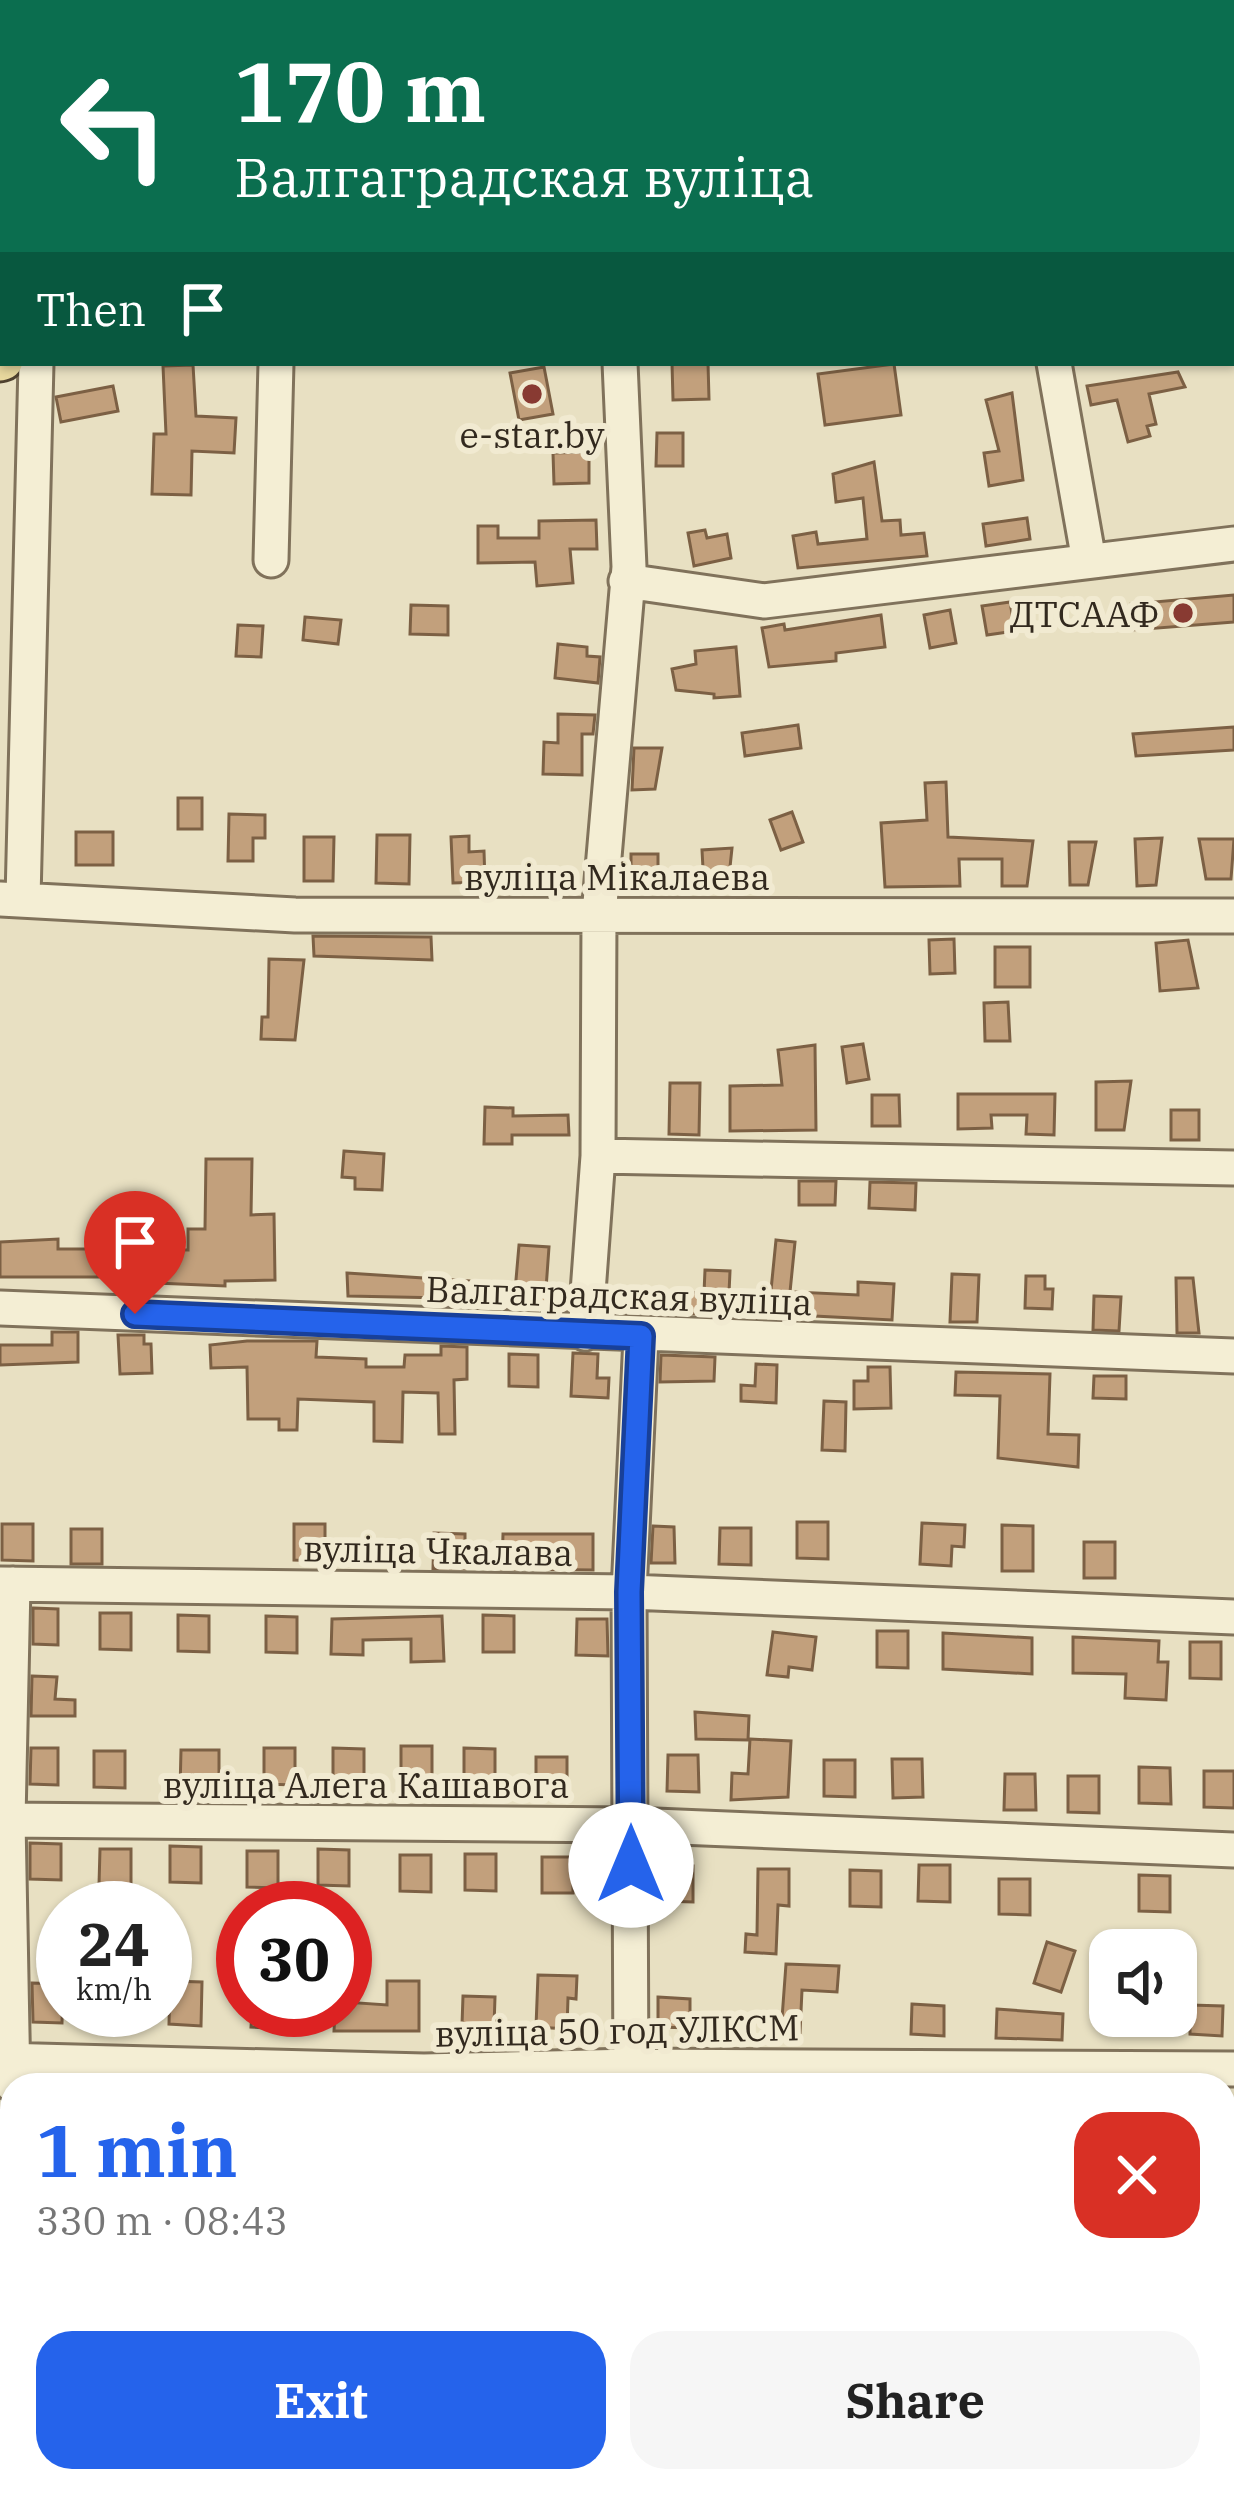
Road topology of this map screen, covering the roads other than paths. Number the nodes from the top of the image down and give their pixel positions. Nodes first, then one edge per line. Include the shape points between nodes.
1 (36, 366) edge
2 (276, 366) edge
3 (620, 366) edge
4 (1055, 366) edge
5 (1234, 544) edge
6 (271, 560) dead end
7 (1089, 561) junction
8 (626, 581) junction
9 (12, 899) edge
10 (598, 915) junction
11 (1234, 916) edge
12 (598, 1156) junction
13 (1234, 1168) edge
14 (0, 1308) edge
15 (585, 1333) junction
16 (641, 1336) junction
17 (1234, 1356) edge
18 (7, 1584) edge
19 (629, 1592) junction
20 (1234, 1616) edge
21 (4, 1820) edge
22 (631, 1826) junction
23 (1234, 1850) edge
24 (9, 2068) edge
25 (1234, 2069) edge
26 (507, 2073) edge
27 (631, 2073) edge
28 (889, 2073) edge

1 - 9 street
2 - 6 street
3 - 8 street
4 - 7 street
5 - 7 street
7 - 8 street via 764,601
8 - 10 street
9 - 10 street, вуліца Мікалаева via 295,915
10 - 11 street, вуліца Мікалаева
10 - 12 street
12 - 13 street
12 - 15 street
14 - 15 street, Валгаградская вуліца
15 - 16 street, Валгаградская вуліца
16 - 17 street, Валгаградская вуліца
16 - 19 street
18 - 19 street, вуліца Чкалава
18 - 21 street
19 - 20 street, вуліца Чкалава
19 - 22 street
21 - 22 street, вуліца Алега Кашавога
21 - 24 street
22 - 23 street, вуліца Алега Кашавога
22 - 27 street
24 - 26 street, вуліца 50 год УЛКСМ
25 - 28 street, вуліца 50 год УЛКСМ

